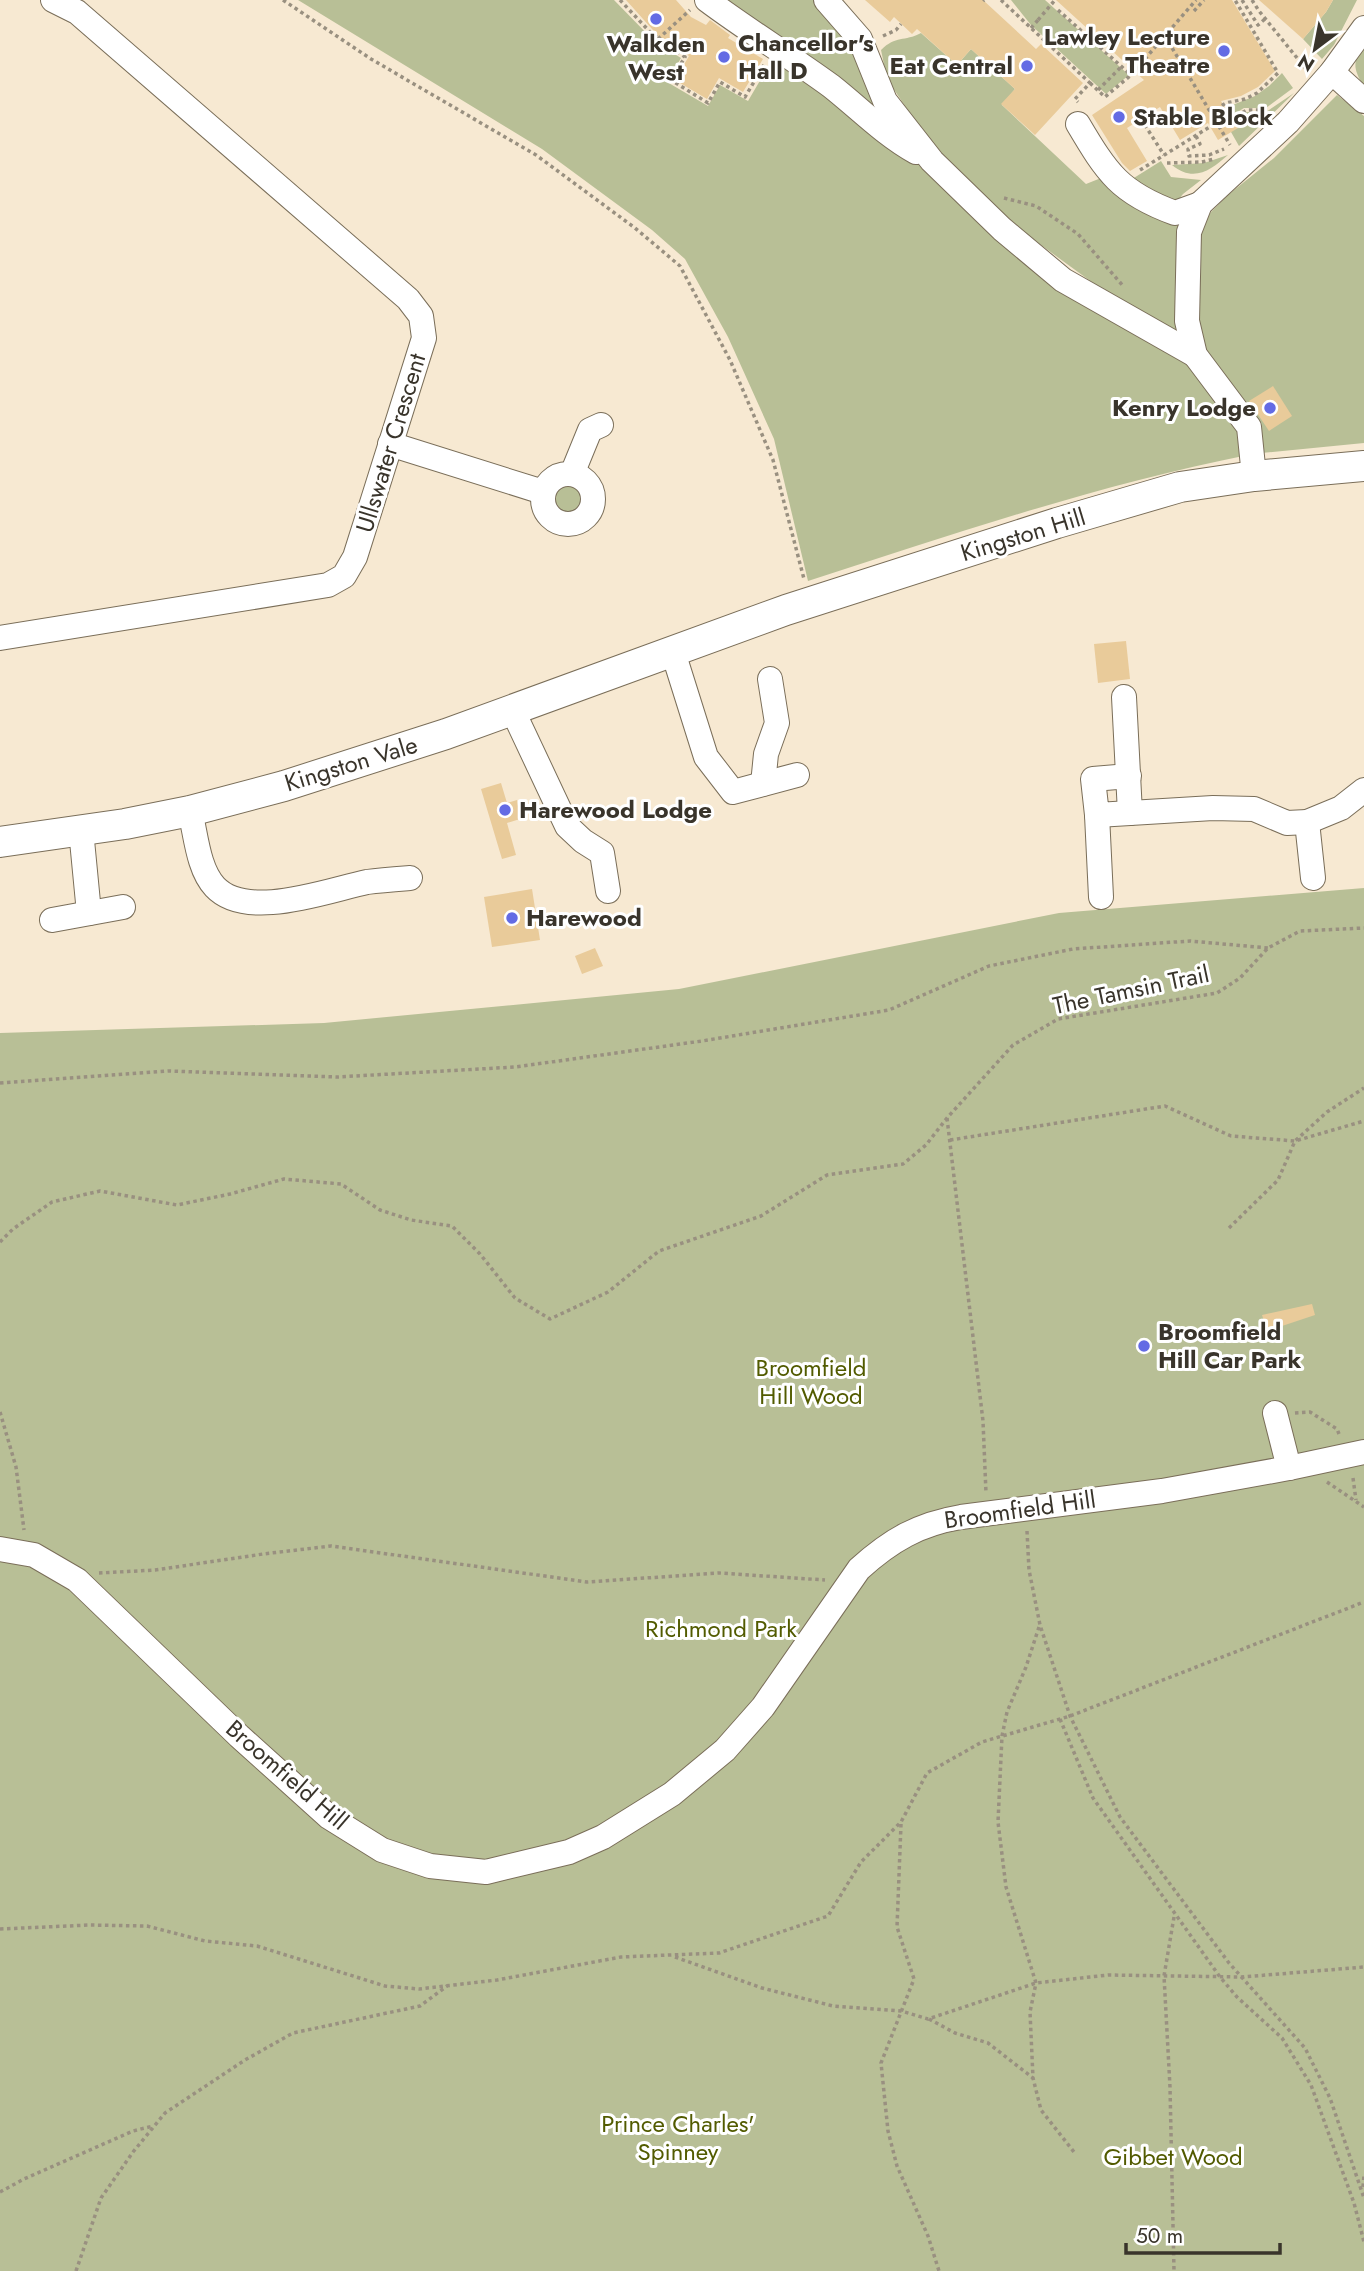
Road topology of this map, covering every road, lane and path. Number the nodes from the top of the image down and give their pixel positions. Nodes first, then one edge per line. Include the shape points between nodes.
1 (53, 0) edge
2 (283, 0) edge
3 (620, 0) edge
4 (826, 0) edge
5 (1001, 0) edge
6 (1055, 0) edge
7 (1196, 0) edge
8 (1204, 0) edge
9 (1235, 0) edge
10 (1242, 0) edge
11 (1252, 0) edge
12 (700, 4) edge
13 (1058, 10) dead end
14 (1194, 10) dead end
15 (1265, 19) junction
16 (901, 24) dead end
17 (1031, 28) junction
18 (1364, 28) edge
19 (878, 30) dead end
20 (1164, 36) junction
21 (658, 39) junction
22 (774, 48) junction
23 (1121, 66) junction
24 (1322, 74) junction
25 (1131, 75) junction
26 (1090, 83) junction
27 (1098, 90) junction
28 (1364, 101) edge
29 (1273, 106) dead end
30 (1210, 113) junction
31 (1079, 114) joint
32 (1141, 119) dead end
33 (1217, 125) junction
34 (1196, 135) junction
35 (1224, 137) dead end
36 (1164, 155) junction
37 (932, 161) junction
38 (1167, 163) dead end
39 (1135, 173) dead end
40 (999, 197) dead end
41 (1200, 204) junction
42 (1128, 292) dead end
43 (1195, 355) junction
44 (601, 425) dead end
45 (390, 444) junction
46 (1364, 466) edge
47 (572, 474) junction
48 (1254, 476) junction
49 (543, 492) junction
50 (806, 587) dead end
51 (0, 638) edge
52 (682, 648) junction
53 (770, 679) dead end
54 (1125, 697) dead end
55 (512, 709) junction
56 (797, 775) dead end
57 (1129, 776) junction
58 (763, 784) junction
59 (1364, 790) edge
60 (190, 811) junction
61 (1130, 813) junction
62 (1097, 815) junction
63 (1307, 822) junction
64 (81, 830) junction
65 (0, 842) edge
66 (410, 878) dead end
67 (1313, 878) dead end
68 (608, 891) dead end
69 (1101, 897) dead end
70 (123, 907) dead end
71 (89, 913) junction
72 (52, 920) dead end
73 (1364, 928) edge
74 (1269, 948) junction
75 (0, 1083) edge
76 (1364, 1088) edge
77 (947, 1118) junction
78 (1364, 1121) edge
79 (950, 1140) junction
80 (1295, 1140) junction
81 (1230, 1228) dead end
82 (0, 1242) edge
83 (0, 1412) edge
84 (1275, 1413) dead end
85 (1364, 1452) edge
86 (1295, 1467) junction
87 (1364, 1507) edge
88 (1026, 1508) junction
89 (987, 1512) junction
90 (0, 1549) edge
91 (26, 1554) junction
92 (77, 1580) junction
93 (851, 1581) junction
94 (1364, 1602) edge
95 (1040, 1625) junction
96 (1070, 1716) junction
97 (1060, 1719) junction
98 (1002, 1736) junction
99 (901, 1822) junction
100 (1174, 1915) junction
101 (0, 1929) edge
102 (670, 1956) junction
103 (1364, 1967) edge
104 (1164, 1976) junction
105 (1220, 1977) junction
106 (1242, 1977) junction
107 (1036, 1983) junction
108 (449, 1985) junction
109 (901, 2011) junction
110 (928, 2019) junction
111 (1033, 2078) junction
112 (155, 2125) junction
113 (1074, 2152) dead end
114 (1364, 2175) edge
115 (1362, 2191) edge
116 (0, 2192) edge
117 (1364, 2198) edge
118 (1364, 2242) edge
119 (76, 2271) edge
120 (939, 2271) edge
121 (1174, 2271) edge

1 - 45 street, Ullswater Crescent via 77,12 408,299 421,316 424,338
2 - 50 path via 371,59 536,155 680,266 730,360 773,460
3 - 21 path
4 - 37 street via 860,39 884,101
5 - 17 path
6 - 17 path, bridge
7 - 20 path
8 - 14 path
9 - 30 path via 1278,72 1257,93
10 - 15 path via 1258,26
11 - 15 path
12 - 21 path
12 - 22 street
13 - 23 path
15 - 24 path
16 - 19 path via 878,39
17 - 26 path
18 - 24 street
20 - 25 path
20 - 30 path
21 - 22 path via 685,57 671,80 708,103 720,82 746,97
22 - 37 street via 829,85 897,142
23 - 25 path
23 - 27 path
24 - 28 street
24 - 41 street via 1288,122
25 - 27 path via 1105,97
26 - 27 path
26 - 31 path via 1075,99
29 - 33 path via 1247,110
30 - 33 path
31 - 41 street via 1096,155 1120,185 1175,213
32 - 36 path
33 - 34 path
33 - 35 path
34 - 36 path
34 - 38 path via 1200,144 1188,149 1189,156 1226,148 1227,153 1202,162
36 - 39 path
37 - 43 street via 1063,280
40 - 42 path via 1036,206 1077,234
41 - 43 street via 1189,232 1186,321
43 - 48 street via 1249,426
44 - 47 street via 590,430
45 - 49 street
45 - 51 street, Ullswater Crescent via 355,557 344,576 328,585
46 - 48 main road, Kingston Hill
47 - 49 street via 553,478
47 - 49 street via 588,482 594,498 589,514 579,522 562,524 549,516
48 - 52 main road, Kingston Hill via 1180,487 1057,523
52 - 55 main road, Kingston Vale
52 - 58 street via 706,757 733,792
53 - 58 street via 777,723 766,754
54 - 57 street
55 - 60 main road, Kingston Vale via 350,766
55 - 68 street via 567,826 601,853
56 - 58 street
57 - 61 street
57 - 62 street via 1093,779
59 - 63 street via 1342,808
60 - 64 main road, Kingston Vale
60 - 66 street via 205,873 216,888 246,902 309,897 368,882
61 - 62 street
61 - 63 street via 1254,809 1287,823
62 - 69 street
63 - 67 street
64 - 65 main road, Kingston Vale
64 - 71 street
70 - 71 street
71 - 72 street
73 - 74 path, The Tamsin Trail via 1300,932
74 - 75 path via 1190,942 1073,949 989,966 889,1010 515,1067 337,1077 168,1071
74 - 77 path, The Tamsin Trail via 1240,978 1217,993 1058,1019 1013,1045
76 - 80 path
77 - 79 path
77 - 82 path, The Tamsin Trail via 903,1164 827,1175 761,1216 659,1251 608,1292 550,1319 515,1298 452,1226 380,1210 341,1184 284,1179 177,1205 100,1191 52,1202
78 - 80 path
79 - 80 path via 1165,1106 1231,1136
79 - 89 path via 983,1421
80 - 81 path via 1278,1180
83 - 91 path via 16,1467
84 - 86 street
85 - 86 street, Broomfield Hill
86 - 87 path
86 - 88 street, Broomfield Hill via 1162,1491
88 - 89 street, Broomfield Hill
88 - 95 path via 1028,1570
89 - 93 street, Broomfield Hill via 935,1521 912,1531 875,1555
90 - 91 street, Broomfield Hill
91 - 92 street, Broomfield Hill
92 - 93 path via 106,1571 155,1570 331,1546 587,1582 719,1573
92 - 93 street, Broomfield Hill via 329,1817 382,1850 430,1866 486,1872 569,1852 603,1837 672,1794 725,1750 762,1707
94 - 96 path
95 - 96 path
95 - 98 path
96 - 97 path
96 - 106 path via 1120,1817
97 - 98 path
97 - 100 path via 1093,1798
98 - 99 path via 927,1773
98 - 107 path via 998,1822 1006,1887
99 - 102 path via 861,1862 828,1916 719,1953
99 - 109 path via 897,1927 914,1979
100 - 104 path
100 - 105 path
101 - 108 path via 147,1926 205,1941 257,1946 385,1986 419,1989
102 - 108 path via 621,1957
102 - 109 path via 762,1988 833,2006
103 - 106 path
104 - 105 path
104 - 107 path via 1108,1975
104 - 121 path
105 - 106 path
105 - 118 path via 1282,2038 1311,2085
106 - 115 path via 1305,2048 1330,2098
107 - 110 path
107 - 111 path via 1030,2012
108 - 112 path via 420,2006 293,2033 165,2113
109 - 110 path
109 - 120 path via 881,2063 888,2131 897,2166
110 - 111 path via 988,2043
111 - 113 path via 1041,2110
112 - 116 path
112 - 119 path via 102,2199
114 - 115 path
115 - 117 path

